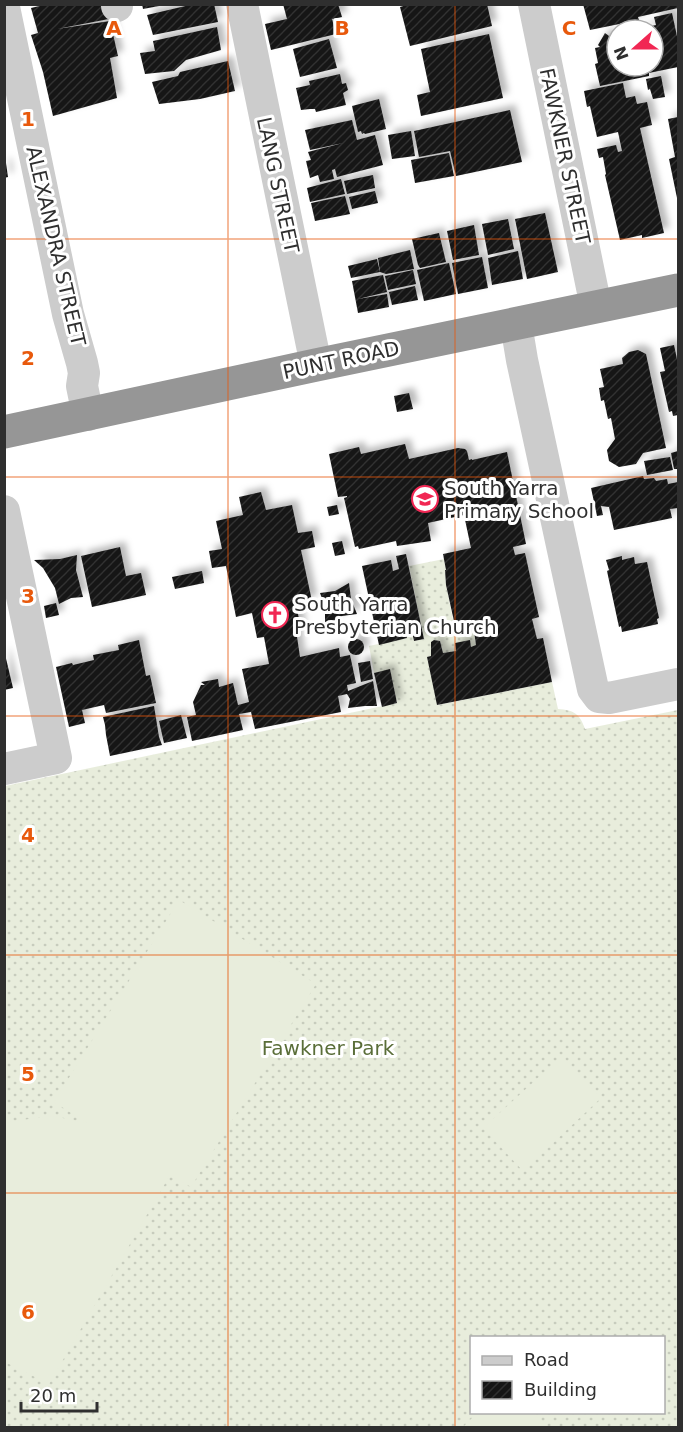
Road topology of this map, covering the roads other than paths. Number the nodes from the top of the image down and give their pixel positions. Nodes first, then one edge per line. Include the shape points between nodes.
1 (242, 4) edge
2 (534, 4) edge
3 (4, 7) edge
4 (678, 290) edge
5 (596, 307) junction
6 (516, 324) junction
7 (316, 365) junction
8 (88, 414) junction
9 (4, 432) edge
10 (4, 511) edge
11 (678, 684) edge
12 (4, 769) edge

1 - 7 street, LANG STREET
2 - 5 street, FAWKNER STREET
3 - 8 street, ALEXANDRA STREET via 68,314 82,363
4 - 5 highway, PUNT ROAD
5 - 6 highway, PUNT ROAD
6 - 7 highway, PUNT ROAD
6 - 11 street via 593,689 603,698
7 - 8 highway, PUNT ROAD
8 - 9 highway, PUNT ROAD
10 - 12 street via 56,758

